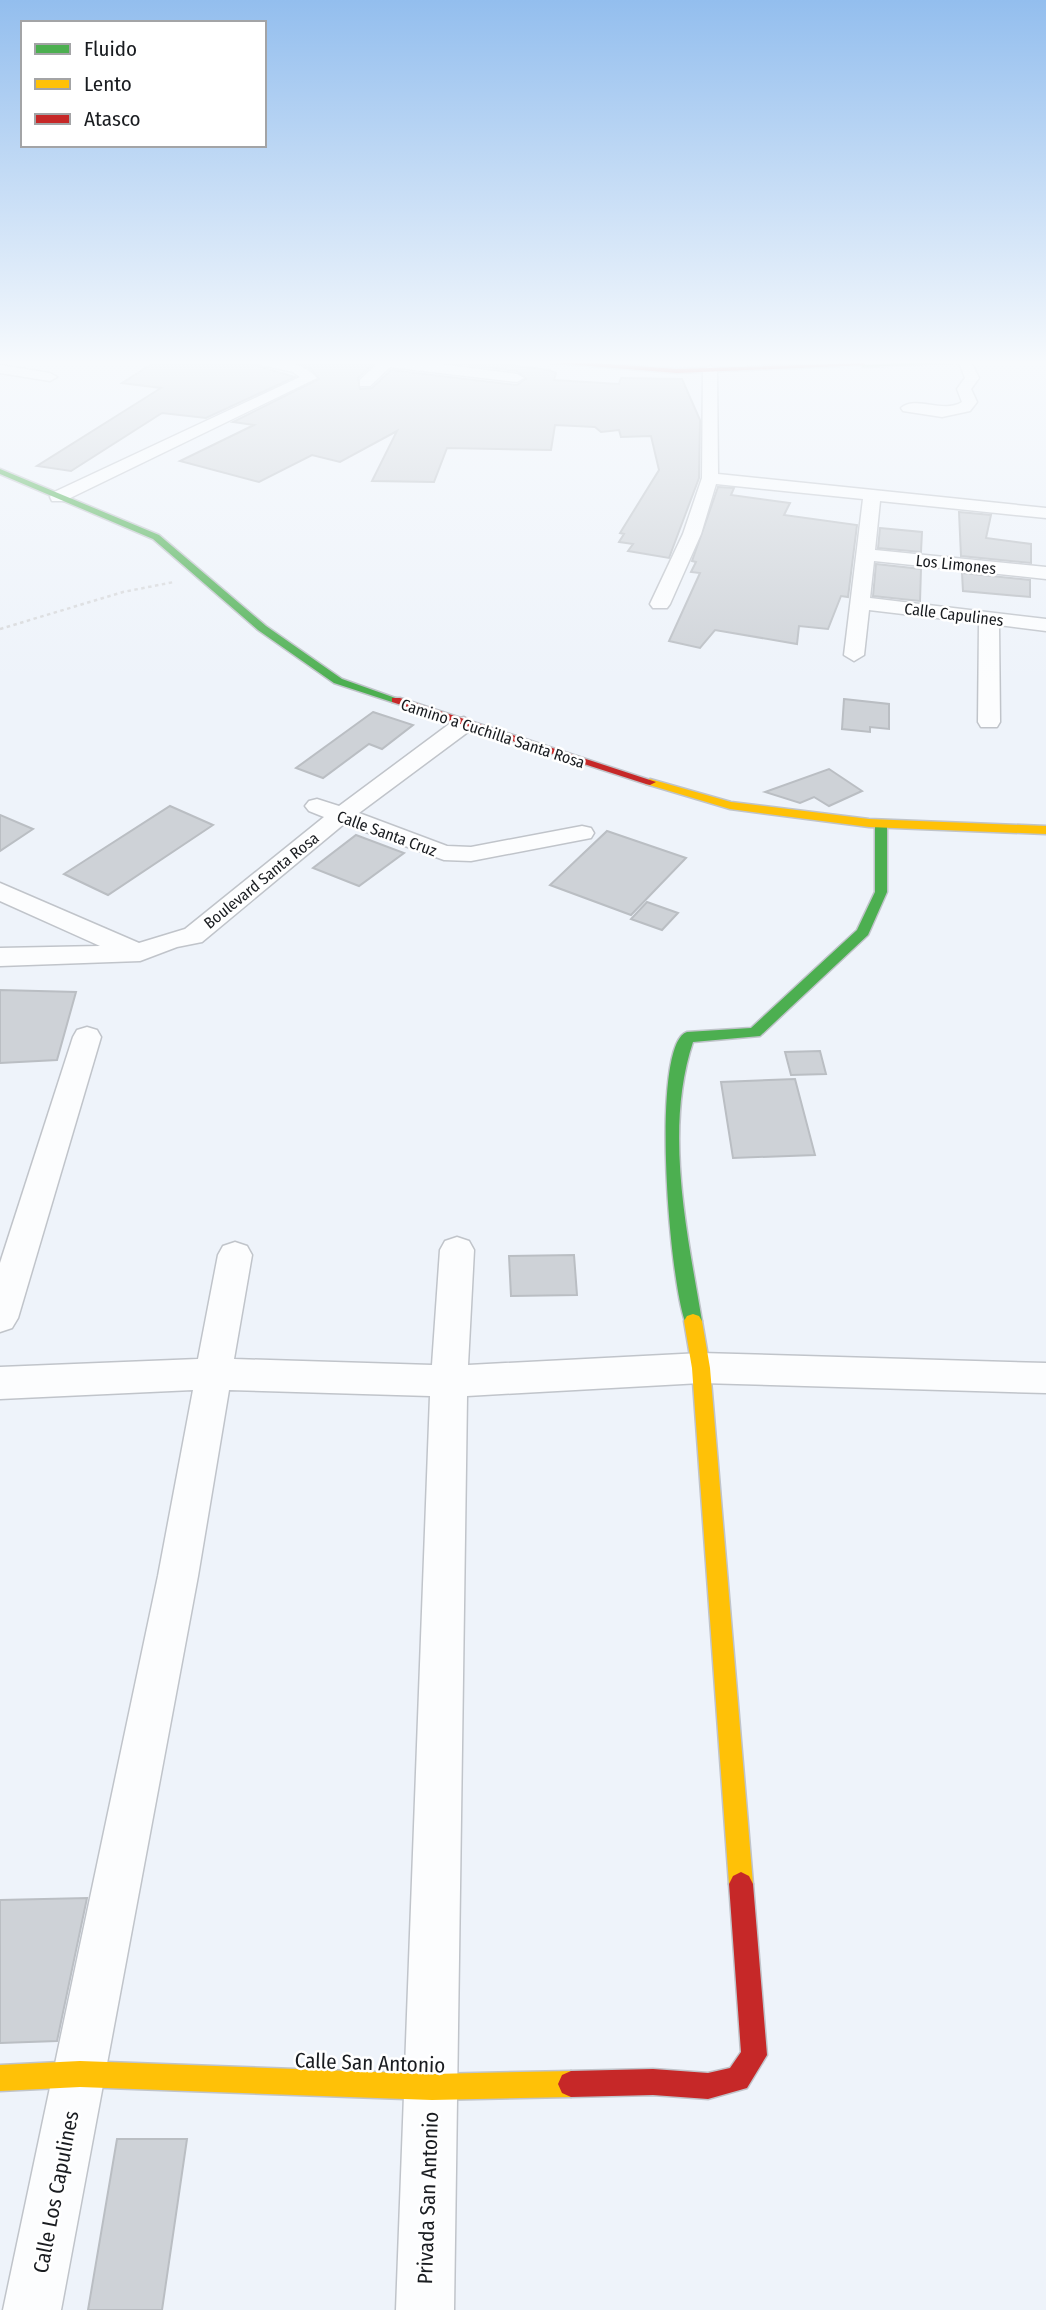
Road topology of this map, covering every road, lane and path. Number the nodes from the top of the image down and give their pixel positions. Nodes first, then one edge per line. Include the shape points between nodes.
1 (120, 468) edge
2 (710, 468) edge
3 (0, 471) edge
4 (710, 478) junction
5 (872, 495) junction
6 (58, 497) junction
7 (1046, 513) edge
8 (866, 555) junction
9 (1046, 573) edge
10 (205, 576) junction
11 (862, 603) junction
12 (660, 604) dead end
13 (989, 618) junction
14 (1046, 625) edge
15 (0, 629) edge
16 (854, 655) dead end
17 (439, 715) junction
18 (989, 722) dead end
19 (464, 724) junction
20 (329, 811) junction
21 (881, 824) junction
22 (1046, 830) edge
23 (582, 832) dead end
24 (0, 891) edge
25 (24, 902) junction
26 (0, 918) edge
27 (140, 953) junction
28 (0, 957) edge
29 (87, 1037) dead end
30 (457, 1250) dead end
31 (234, 1255) dead end
32 (0, 1318) edge
33 (701, 1368) junction
34 (213, 1374) junction
35 (1046, 1378) edge
36 (449, 1381) junction
37 (0, 1383) edge
38 (80, 2074) junction
39 (0, 2078) edge
40 (432, 2087) junction
41 (32, 2310) edge
42 (425, 2310) edge

1 - 6 street
2 - 4 street
3 - 6 street, Camino a Cuchilla Santa Rosa
4 - 5 street
4 - 12 street via 692,534
5 - 7 street
5 - 8 street
6 - 10 street, Camino a Cuchilla Santa Rosa via 156,537
8 - 9 street, Los Limones
8 - 11 street
10 - 15 path via 124,592
10 - 17 street, Camino a Cuchilla Santa Rosa via 262,628 338,681
11 - 13 street, Calle Capulines
11 - 16 street
13 - 14 street, Calle Capulines
13 - 18 street
17 - 19 street, Camino a Cuchilla Santa Rosa
17 - 20 street, Boulevard Santa Rosa
19 - 20 street, Boulevard Santa Rosa
19 - 21 street, Camino a Cuchilla Santa Rosa via 730,805
20 - 23 street, Calle Santa Cruz via 444,853 471,854
20 - 27 street, Boulevard Santa Rosa via 192,936
21 - 22 street, Camino a Cuchilla Santa Rosa
21 - 33 street via 881,892 863,932 755,1032 687,1037 676,1058 673,1171
24 - 25 street
25 - 26 street
25 - 27 street
27 - 28 street
29 - 32 street
30 - 36 street, Privada San Antonio
31 - 34 street, Calle Los Capulines
33 - 35 street
33 - 36 street
33 - 40 street, Calle San Antonio via 754,2055 738,2080 708,2086 653,2082
34 - 36 street
34 - 37 street
34 - 38 street, Calle Los Capulines
36 - 40 street, Privada San Antonio
38 - 39 street, Calle San Antonio
38 - 40 street, Calle San Antonio
38 - 41 street, Calle Los Capulines
40 - 42 street, Privada San Antonio

